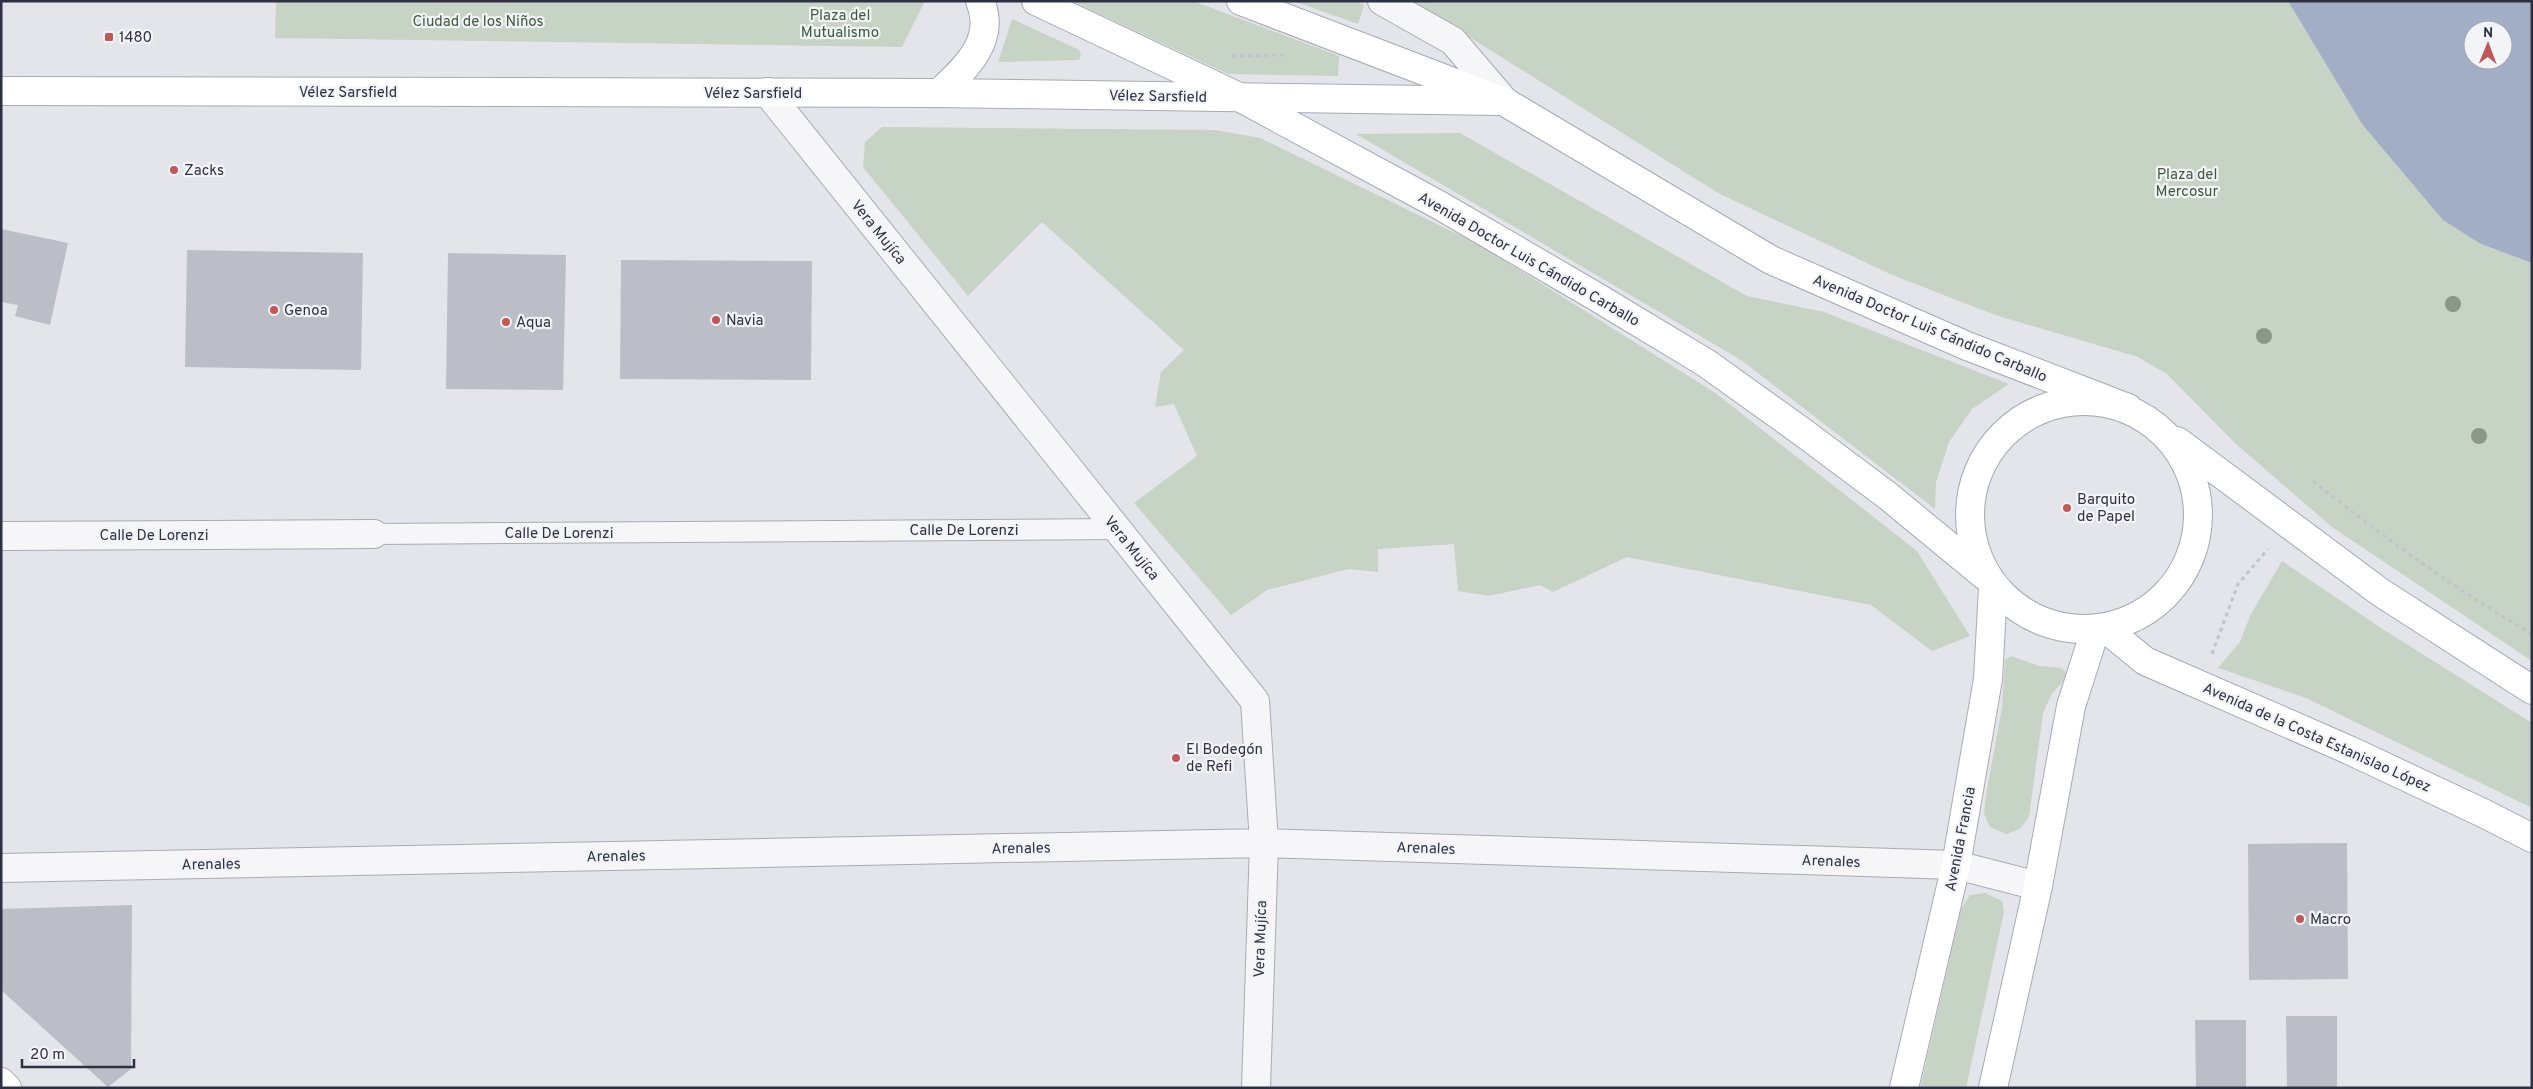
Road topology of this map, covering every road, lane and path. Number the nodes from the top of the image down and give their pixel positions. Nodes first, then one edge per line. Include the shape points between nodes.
1 (980, 1) edge
2 (1036, 1) edge
3 (1240, 1) edge
4 (1382, 1) edge
5 (1293, 55) dead end
6 (1224, 56) dead end
7 (1, 91) edge
8 (767, 92) junction
9 (940, 93) junction
10 (1239, 97) junction
11 (1505, 102) junction
12 (2128, 408) junction
13 (2160, 428) junction
14 (2313, 481) dead end
15 (1117, 529) junction
16 (374, 534) joint
17 (1, 536) edge
18 (2268, 549) dead end
19 (1989, 582) junction
20 (2100, 630) junction
21 (2532, 634) edge
22 (2212, 655) dead end
23 (2532, 690) edge
24 (2532, 838) edge
25 (1264, 843) junction
26 (1956, 865) junction
27 (1, 868) edge
28 (2038, 886) junction
29 (1, 1082) edge
30 (7, 1088) edge
31 (1256, 1088) edge
32 (1904, 1088) edge
33 (1993, 1088) edge

1 - 9 main road via 984,10 982,39 970,64
2 - 10 main road, Avenida Doctor Luis Cándido Carballo
3 - 11 main road, Avenida Doctor Luis Cándido Carballo
4 - 11 street, Avenida Doctor Luis Cándido Carballo via 1452,41
5 - 6 path
7 - 8 main road, Vélez Sarsfield
8 - 9 main road, Vélez Sarsfield
8 - 15 street, Vera Mujíca
9 - 10 main road, Vélez Sarsfield
10 - 11 main road, Vélez Sarsfield
10 - 19 main road, Avenida Doctor Luis Cándido Carballo via 1439,205 1706,364 1888,496
11 - 12 main road, Avenida Doctor Luis Cándido Carballo via 1771,260 1967,346
12 - 13 main road
12 - 19 main road via 2087,400 2046,406 2010,426 1983,458 1969,497 1970,523
13 - 20 main road via 2187,462 2199,503 2196,546 2177,584 2146,613
13 - 23 main road via 2380,592
14 - 21 path via 2404,551 2481,604
15 - 16 lane, Calle De Lorenzi
15 - 25 street, Vera Mujíca via 1255,701
16 - 17 street, Calle De Lorenzi
18 - 22 path via 2238,584
19 - 20 main road, Avenida Doctor Luis Cándido Carballo via 2022,613 2057,628
19 - 26 main road, Avenida Francia via 1988,679
20 - 24 main road, Avenida de la Costa Estanislao López via 2145,661 2349,750
20 - 28 main road via 2071,706
25 - 26 street, Arenales
25 - 27 street, Arenales
25 - 31 street, Vera Mujíca
26 - 28 street, Arenales
26 - 32 main road, Avenida Francia
28 - 33 main road
29 - 30 main road

